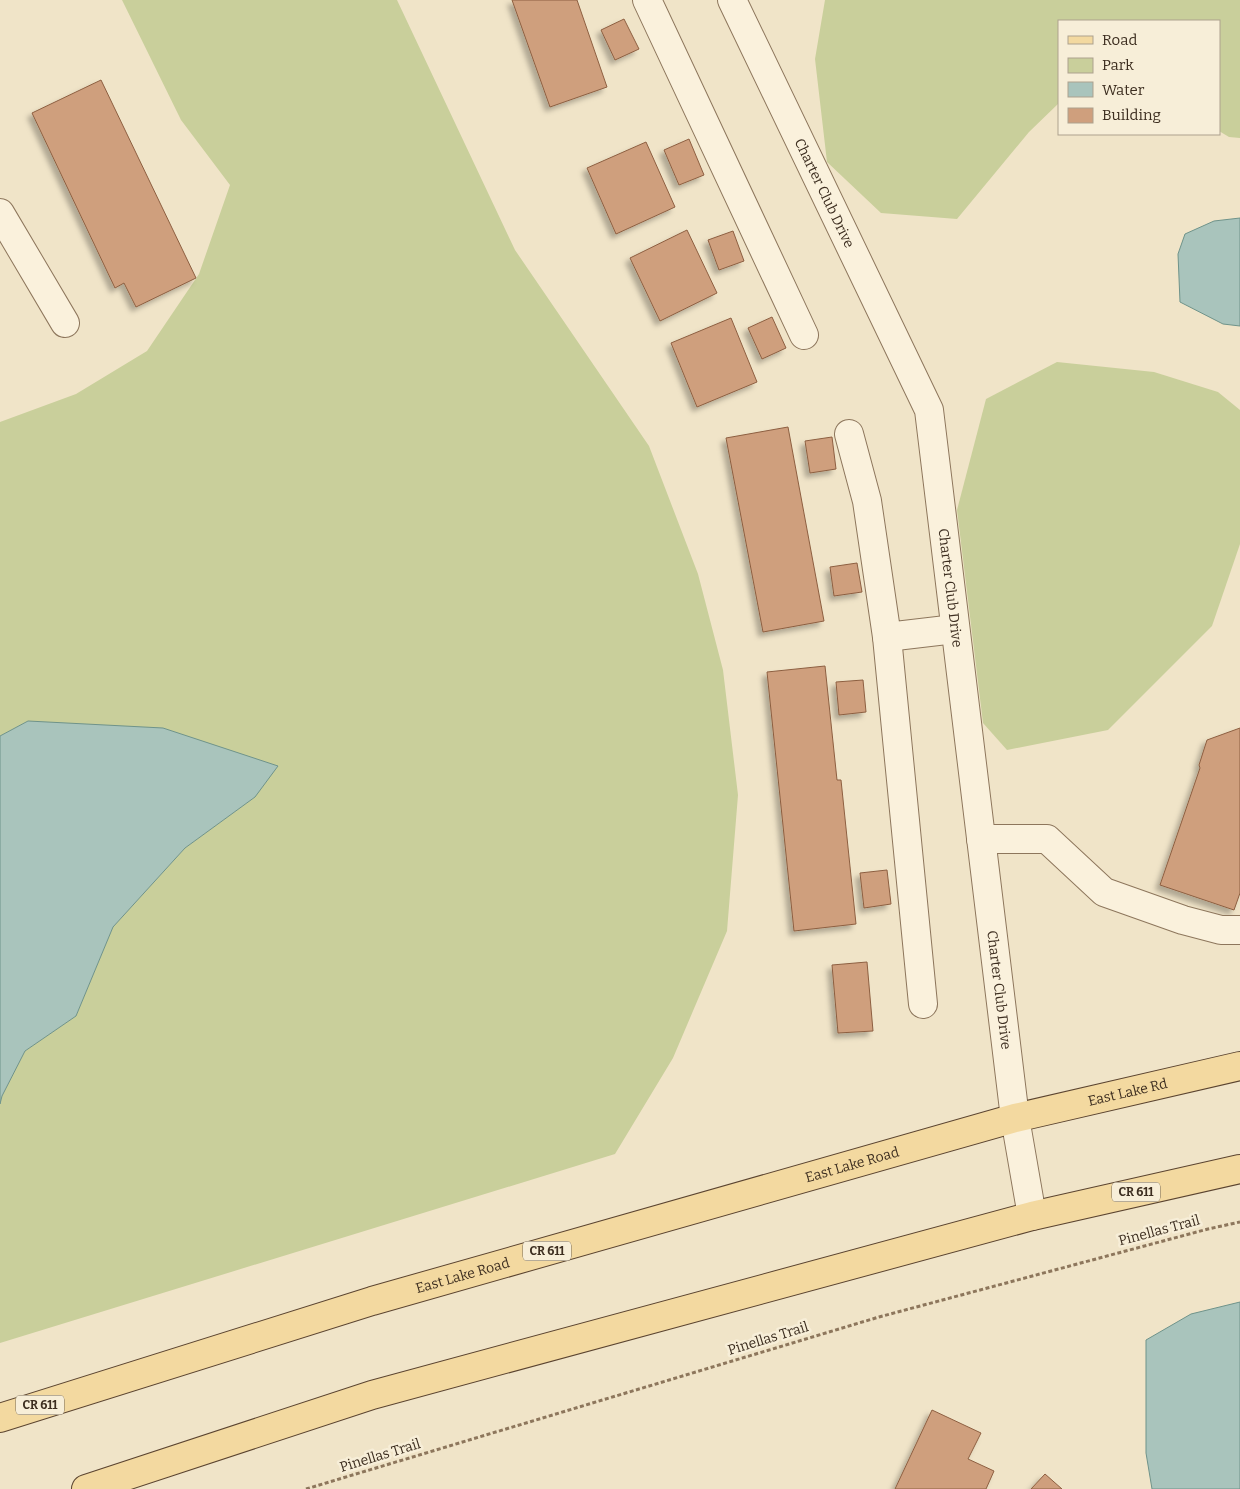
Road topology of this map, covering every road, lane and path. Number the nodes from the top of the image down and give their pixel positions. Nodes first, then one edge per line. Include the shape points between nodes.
1 (647, 0) edge
2 (732, 0) edge
3 (0, 213) edge
4 (65, 323) dead end
5 (804, 335) dead end
6 (849, 434) dead end
7 (956, 629) junction
8 (887, 637) junction
9 (981, 839) junction
10 (1240, 930) edge
11 (923, 1004) dead end
12 (1240, 1066) edge
13 (1014, 1118) junction
14 (1240, 1169) edge
15 (1032, 1216) junction
16 (1240, 1222) edge
17 (0, 1418) edge
18 (86, 1489) edge
19 (306, 1489) edge

1 - 5 street
2 - 7 street, Charter Club Drive via 929,410
3 - 4 street
6 - 8 street via 867,501
7 - 8 street
7 - 9 street, Charter Club Drive
8 - 11 street
9 - 10 street via 1046,839 1104,892 1184,920 1221,930
9 - 13 street, Charter Club Drive
12 - 13 main road, East Lake Rd / CR 611
13 - 15 street, Charter Club Drive
13 - 17 main road, East Lake Road / CR 611 via 372,1301
14 - 15 main road, CR 611
15 - 18 main road, CR 611 via 372,1395
16 - 19 path, Pinellas Trail via 879,1317

